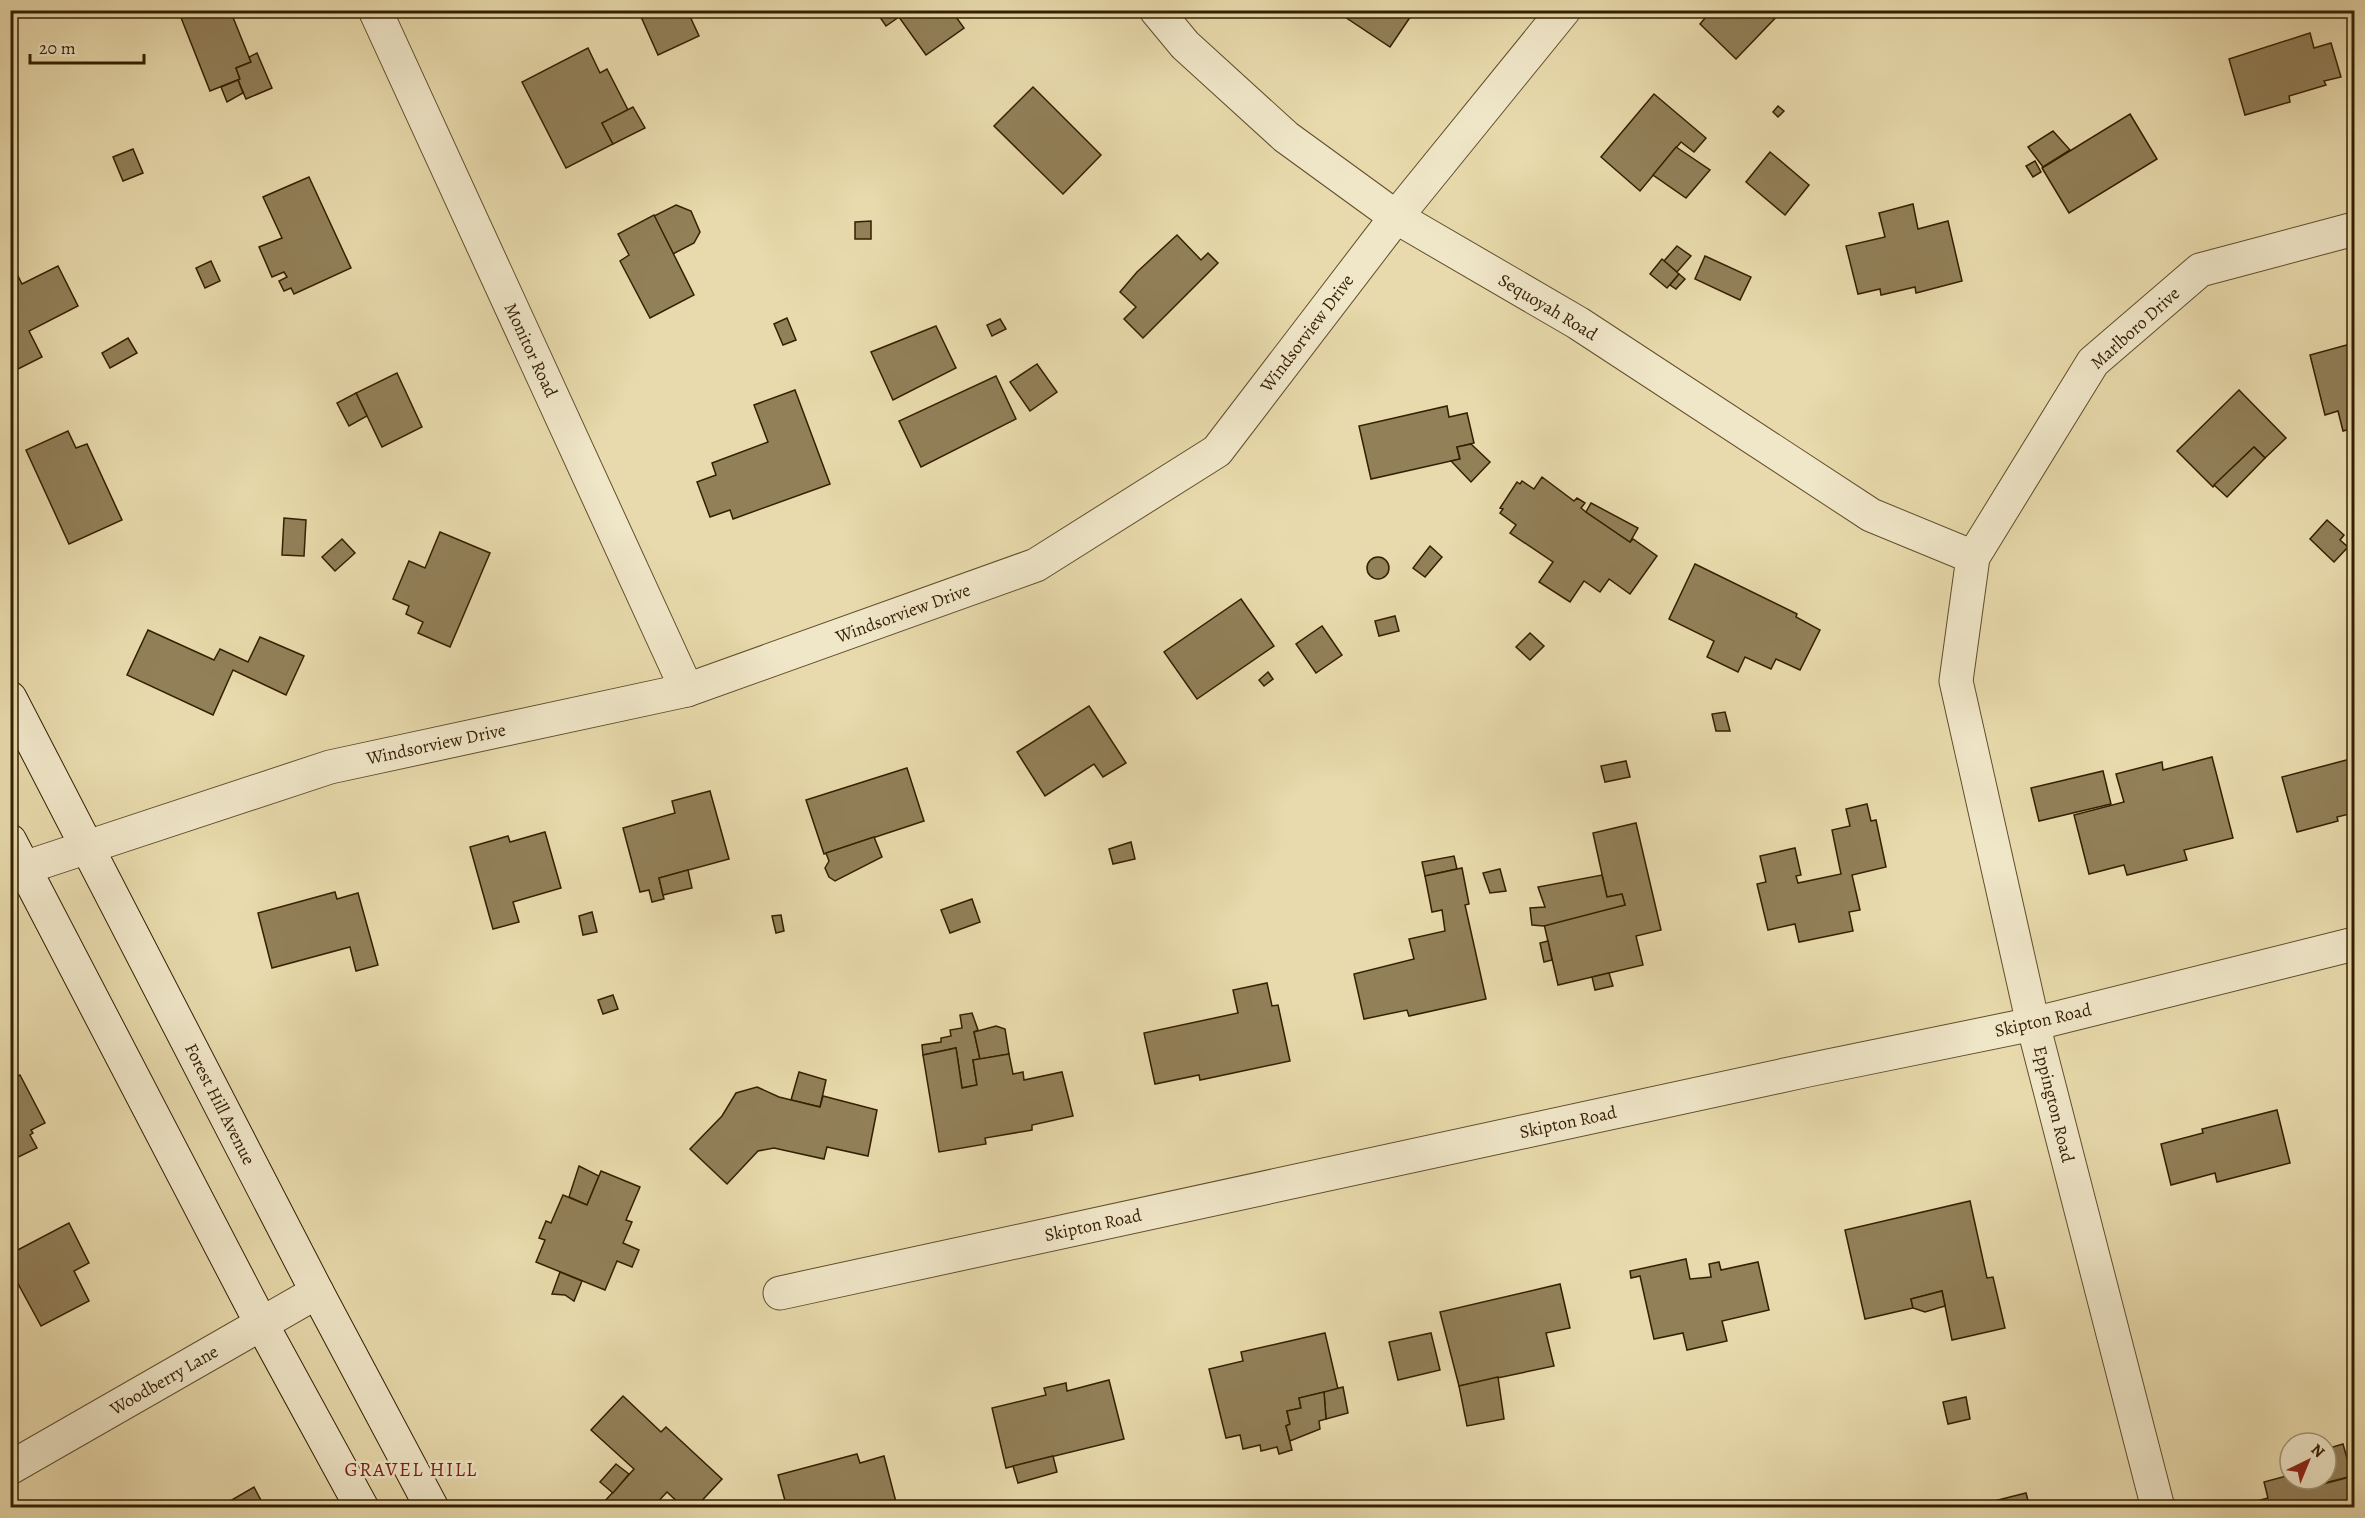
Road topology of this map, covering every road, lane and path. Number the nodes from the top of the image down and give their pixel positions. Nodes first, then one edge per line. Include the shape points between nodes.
1 (375, 10) edge
2 (1156, 10) edge
3 (1564, 10) edge
4 (1396, 217) junction
5 (2355, 229) edge
6 (1973, 557) junction
7 (687, 690) junction
8 (10, 698) edge
9 (88, 846) junction
10 (17, 855) edge
11 (2355, 944) edge
12 (2034, 1024) junction
13 (317, 1292) junction
14 (780, 1293) dead end
15 (261, 1323) junction
16 (10, 1468) edge
17 (362, 1508) edge
18 (432, 1508) edge
19 (2158, 1508) edge

1 - 7 street, Monitor Road
2 - 4 street, Sequoyah Road via 1185,45 1286,137
3 - 4 street, Windsorview Drive
4 - 6 street, Sequoyah Road via 1578,323 1871,514
4 - 7 street, Windsorview Drive via 1217,451 1036,565
5 - 6 street, Marlboro Drive via 2200,270 2173,293 2093,362
6 - 12 street, Eppington Road via 1956,681
7 - 9 street, Windsorview Drive via 330,767
8 - 9 street, Forest Hill Avenue
9 - 10 street, Windsorview Drive
9 - 13 street, Forest Hill Avenue
10 - 15 street
11 - 12 street, Skipton Road
12 - 14 street, Skipton Road
12 - 19 street, Eppington Road
13 - 15 street, Woodberry Lane
13 - 18 street, Forest Hill Avenue
15 - 16 street, Woodberry Lane
15 - 17 street

